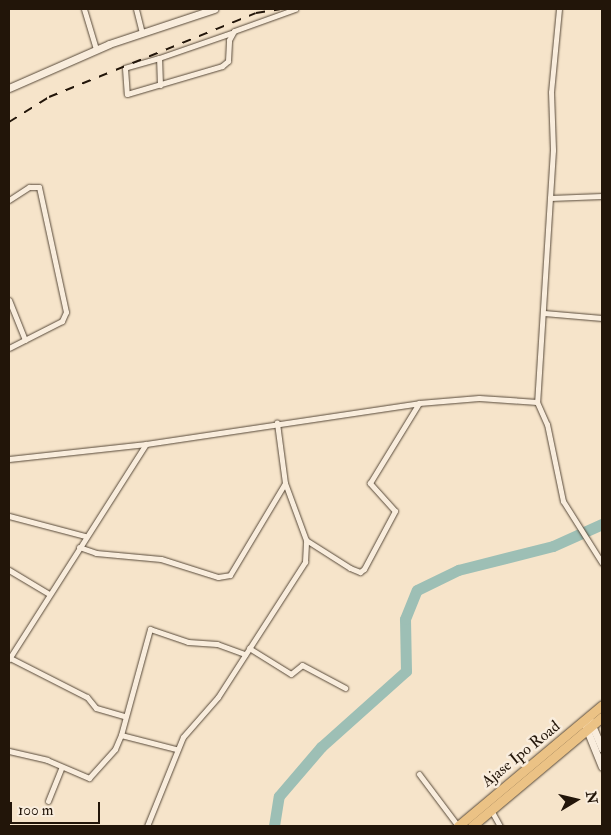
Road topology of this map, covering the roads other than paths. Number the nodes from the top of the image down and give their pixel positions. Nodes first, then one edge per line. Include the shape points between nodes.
1 (84, 9) edge
2 (136, 9) edge
3 (214, 9) edge
4 (295, 9) edge
5 (559, 9) edge
6 (234, 31) junction
7 (142, 32) junction
8 (96, 49) junction
9 (158, 58) junction
10 (160, 86) junction
11 (9, 88) edge
12 (602, 196) edge
13 (550, 198) junction
14 (9, 200) edge
15 (9, 300) edge
16 (544, 313) junction
17 (602, 318) edge
18 (25, 340) junction
19 (9, 348) edge
20 (537, 402) junction
21 (419, 403) junction
22 (277, 423) junction
23 (146, 444) junction
24 (9, 459) edge
25 (285, 483) junction
26 (9, 516) edge
27 (84, 536) junction
28 (306, 540) junction
29 (79, 547) junction
30 (602, 563) edge
31 (9, 570) edge
32 (49, 594) junction
33 (249, 648) junction
34 (245, 654) junction
35 (9, 658) edge
36 (345, 688) dead end
37 (602, 705) edge
38 (124, 716) junction
39 (602, 718) edge
40 (588, 724) junction
41 (121, 735) junction
42 (602, 748) edge
43 (176, 749) junction
44 (9, 751) edge
45 (60, 768) junction
46 (602, 768) edge
47 (419, 774) dead end
48 (48, 801) dead end
49 (491, 810) junction
50 (147, 826) edge
51 (458, 826) edge
52 (472, 826) edge
53 (500, 826) edge

1 - 8 street
2 - 7 street
3 - 7 street
4 - 6 street
5 - 13 street via 551,92
6 - 9 street
6 - 10 street via 228,40 226,64
7 - 8 street
8 - 11 street
9 - 10 street
9 - 10 street via 135,64 123,73 127,94
12 - 13 street
13 - 16 street
14 - 18 street via 29,187 39,187 65,304 62,321
15 - 18 street
16 - 17 street
16 - 20 street
18 - 19 street
20 - 21 street via 479,398
20 - 30 street via 547,424 563,501
21 - 22 street
21 - 28 street via 370,483 395,511 364,569 360,572 350,568
22 - 23 street
22 - 25 street
23 - 24 street
23 - 27 street
25 - 28 street
25 - 29 street via 230,575 218,577 161,559 96,553
26 - 27 street
27 - 29 street
28 - 33 street via 304,562
29 - 32 street
31 - 32 street
32 - 35 street
33 - 34 street
33 - 36 street via 291,674 302,665
34 - 38 street via 217,644 188,642 150,629
34 - 43 street via 218,697
35 - 38 street via 87,697 96,708
37 - 40 highway, Ajase Ipo Road
38 - 41 street
39 - 40 highway, Ajase Ipo Road
40 - 42 street
40 - 46 street
40 - 49 highway, Ajase Ipo Road
40 - 51 highway, Ajase Ipo Road
41 - 43 street
41 - 45 street via 115,749 89,778
43 - 50 street
44 - 45 street via 47,760
45 - 48 street
47 - 51 street
49 - 52 highway, Ajase Ipo Road
49 - 53 street

